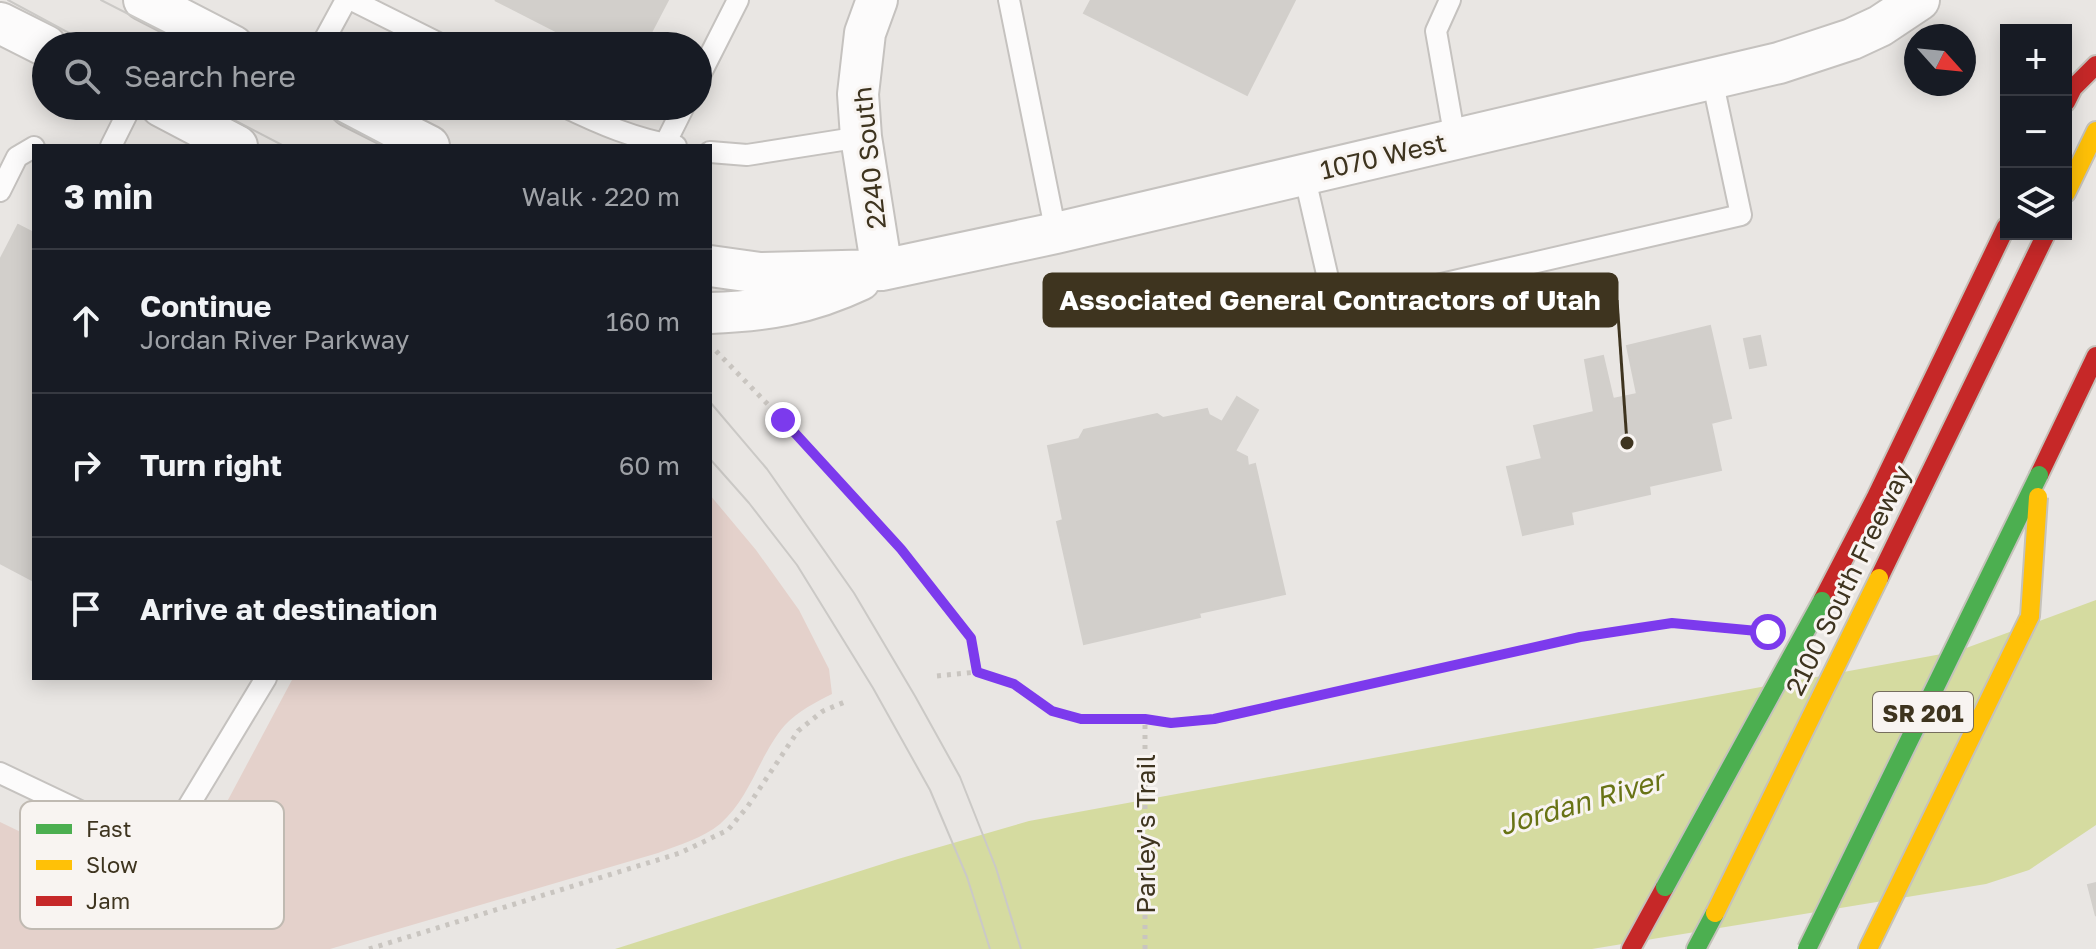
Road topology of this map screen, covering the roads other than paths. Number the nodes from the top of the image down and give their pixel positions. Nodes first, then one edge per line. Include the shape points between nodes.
1 (144, 0) edge
2 (346, 0) edge
3 (352, 0) edge
4 (738, 0) edge
5 (877, 0) edge
6 (1009, 0) edge
7 (1450, 0) edge
8 (1919, 0) edge
9 (1877, 13) edge
10 (0, 23) edge
11 (206, 32) edge
12 (329, 32) edge
13 (416, 32) edge
14 (32, 39) edge
15 (712, 51) edge
16 (2096, 65) edge
17 (1712, 79) junction
18 (2069, 96) edge
19 (124, 120) edge
20 (188, 120) edge
21 (378, 120) edge
22 (591, 120) edge
23 (679, 120) edge
24 (2096, 131) edge
25 (861, 137) junction
26 (1455, 139) junction
27 (112, 144) edge
28 (233, 144) edge
29 (425, 144) edge
30 (667, 144) edge
31 (670, 144) edge
32 (32, 148) edge
33 (712, 152) edge
34 (1304, 174) junction
35 (2072, 181) edge
36 (0, 191) edge
37 (1056, 233) junction
38 (2000, 239) edge
39 (2043, 240) edge
40 (712, 266) edge
41 (882, 270) junction
42 (712, 313) edge
43 (2096, 356) edge
44 (2039, 475) junction
45 (265, 680) edge
46 (0, 773) edge
47 (59, 801) edge
48 (192, 801) edge
49 (1631, 949) edge
50 (1696, 949) edge
51 (1807, 949) edge
52 (1868, 949) edge

1 - 11 street
2 - 12 lane
3 - 13 lane
4 - 15 lane
5 - 25 street, 2240 South via 865,33 858,94
6 - 37 lane
7 - 26 lane via 1436,31
8 - 9 street, 1070 West
9 - 17 street, 1070 West via 1852,39
10 - 14 street
16 - 18 highway
17 - 26 street, 1070 West
17 - 34 lane via 1741,215 1350,305 1330,287
19 - 27 lane
20 - 28 street
21 - 29 street
22 - 30 lane
23 - 31 lane
24 - 35 highway
25 - 33 lane via 747,155
25 - 41 street, 2240 South
26 - 34 street, 1070 West
32 - 36 lane via 17,157
34 - 37 street, 1070 West
37 - 41 street, 1070 West
38 - 49 highway, bridge via 1822,601
39 - 50 highway, 2100 South Freeway, bridge
40 - 41 street, 1070 West via 760,273
41 - 42 street, 1070 West via 823,297
43 - 44 highway, SR 201
44 - 51 highway, SR 201, bridge
44 - 52 highway, bridge via 2030,616
45 - 48 lane
46 - 47 lane

